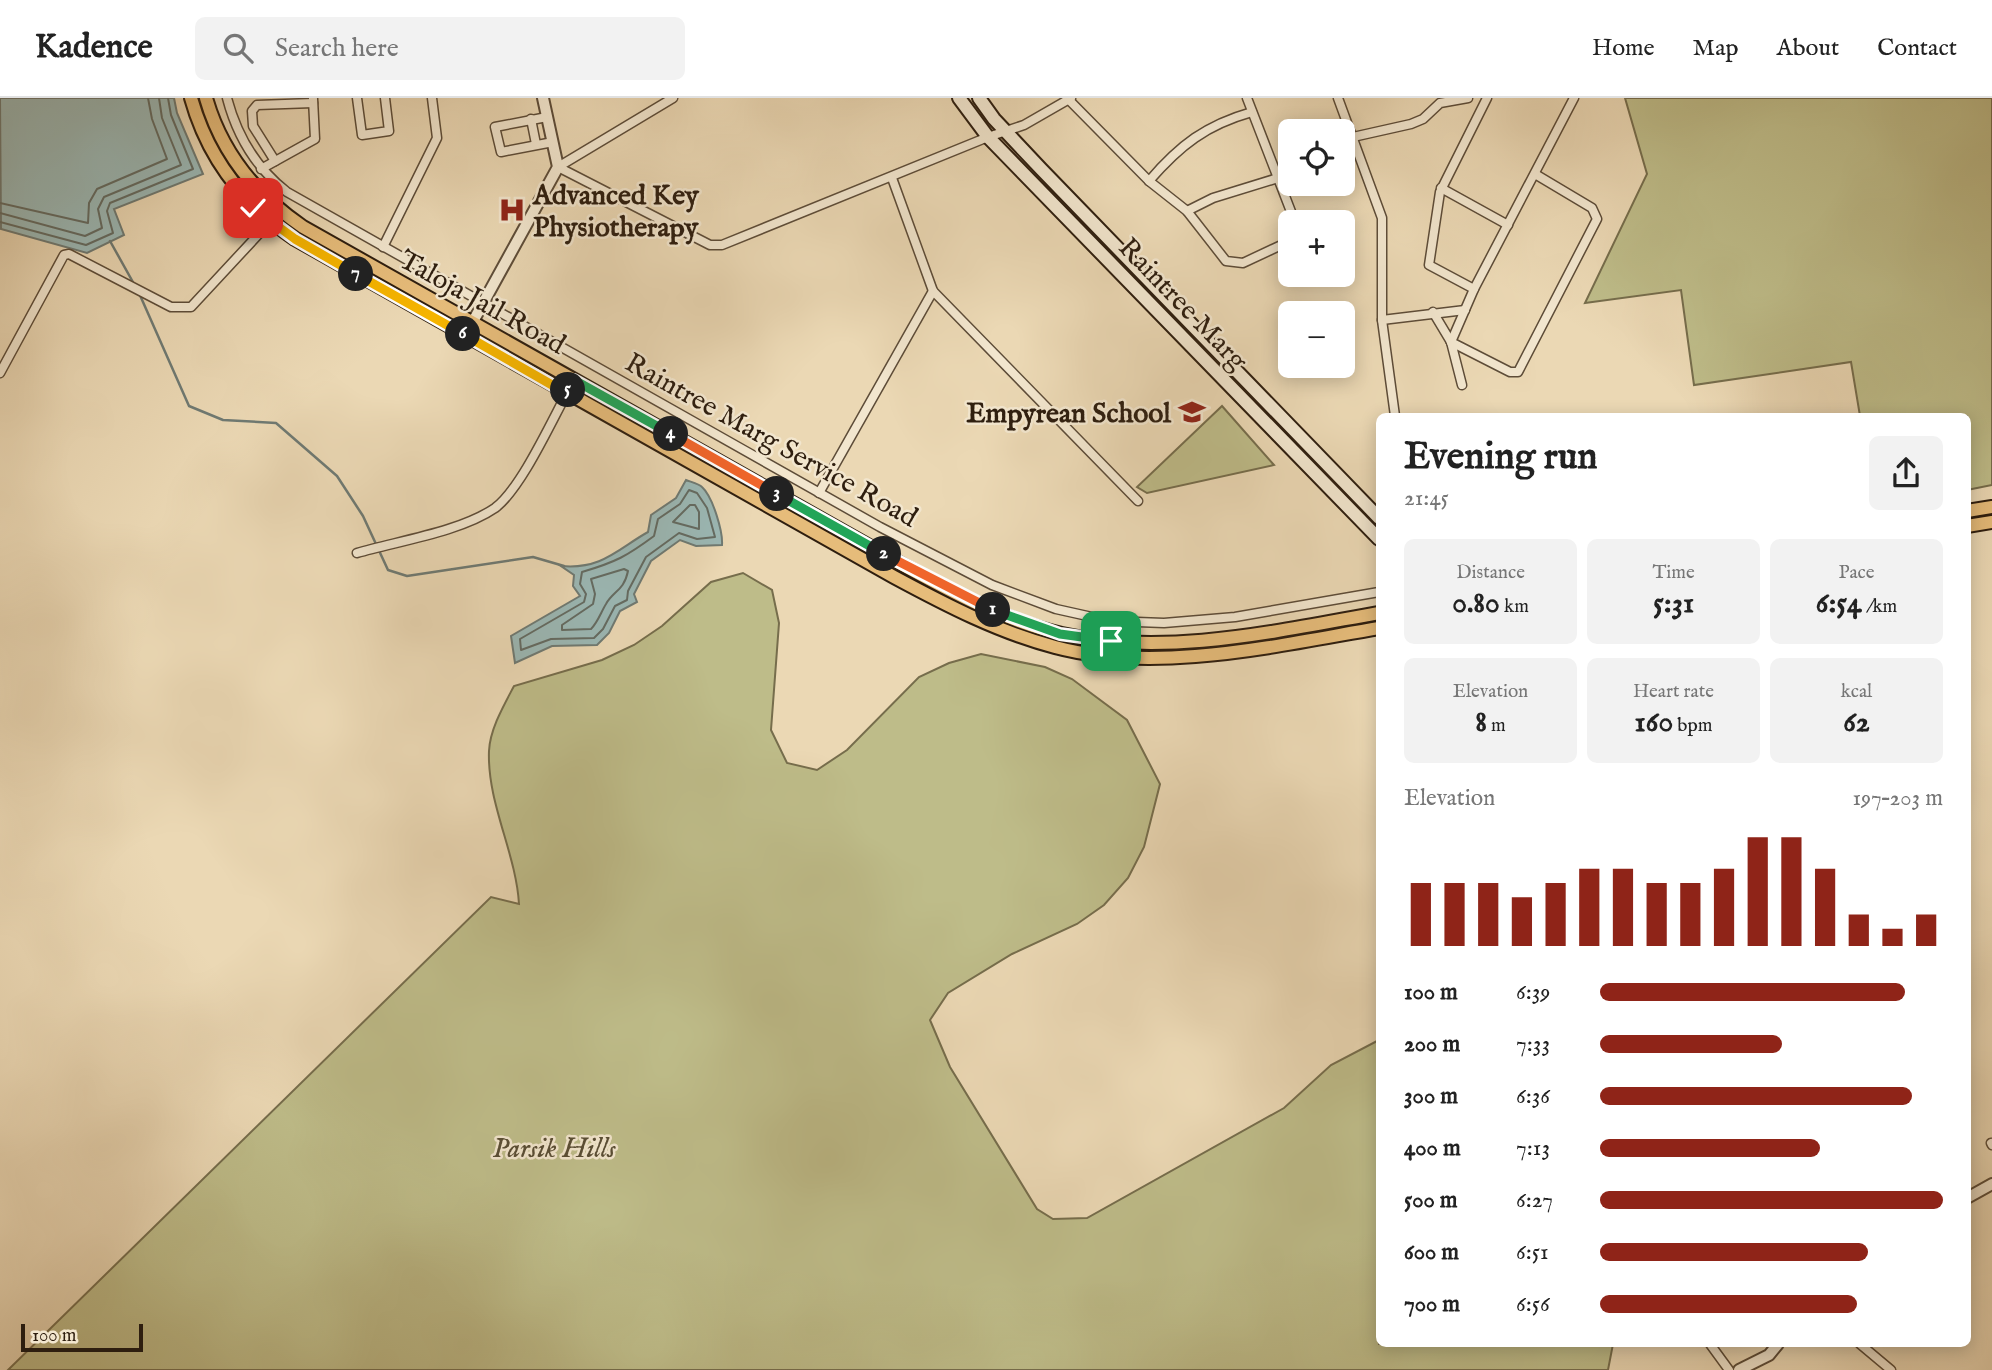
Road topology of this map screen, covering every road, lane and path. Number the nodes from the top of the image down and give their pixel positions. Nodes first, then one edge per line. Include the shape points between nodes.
1 (191, 98) edge
2 (206, 98) edge
3 (227, 98) edge
4 (357, 98) edge
5 (385, 98) edge
6 (432, 98) edge
7 (543, 98) edge
8 (673, 98) edge
9 (959, 98) edge
10 (979, 98) edge
11 (1247, 98) edge
12 (1338, 98) edge
13 (1468, 98) edge
14 (1487, 98) edge
15 (1574, 98) edge
16 (1069, 99) edge
17 (313, 101) edge
18 (1252, 112) junction
19 (547, 117) junction
20 (531, 119) junction
21 (1346, 119) edge
22 (1008, 132) junction
23 (988, 137) junction
24 (1355, 137) edge
25 (553, 142) junction
26 (1355, 143) edge
27 (536, 144) junction
28 (275, 160) junction
29 (558, 167) junction
30 (261, 169) junction
31 (1535, 174) junction
32 (892, 178) junction
33 (1278, 178) joint
34 (1149, 181) junction
35 (1441, 188) junction
36 (1187, 211) junction
37 (270, 222) junction
38 (1508, 225) junction
39 (383, 247) junction
40 (1278, 247) edge
41 (1474, 289) junction
42 (933, 291) junction
43 (483, 303) junction
44 (1465, 310) junction
45 (1433, 312) junction
46 (1382, 320) junction
47 (472, 323) junction
48 (465, 336) junction
49 (1451, 342) junction
50 (0, 373) edge
51 (574, 380) junction
52 (1462, 385) dead end
53 (566, 393) junction
54 (1395, 413) edge
55 (819, 493) junction
56 (1139, 501) dead end
57 (1992, 508) edge
58 (1971, 511) edge
59 (1376, 515) edge
60 (1992, 522) edge
61 (1971, 525) edge
62 (1376, 536) edge
63 (357, 553) dead end
64 (1376, 594) edge
65 (1376, 614) edge
66 (1376, 629) edge
67 (1992, 1184) edge
68 (1971, 1196) edge
69 (1712, 1347) edge
70 (1776, 1347) edge
71 (1864, 1347) edge
72 (1890, 1369) edge
73 (1729, 1370) edge
74 (1739, 1370) edge

1 - 37 main road, Taloja Jail Road via 218,162
2 - 47 main road, Taloja Jail Road via 230,155 274,206
3 - 30 street, Raintree Marg Service Road via 239,132
4 - 5 street via 362,135 389,131
6 - 39 street via 437,138
7 - 19 street
8 - 29 street
9 - 23 main road, Raintree Marg
10 - 22 main road, Raintree Marg
11 - 18 street
12 - 21 street
13 - 24 street via 1440,103 1411,124
14 - 35 street
15 - 31 street
16 - 22 street
16 - 34 street
17 - 28 street via 315,139
17 - 28 street via 257,105 252,111 253,126
18 - 33 street
18 - 34 street via 1208,128
19 - 20 street
19 - 25 street
20 - 27 street
20 - 27 street via 495,127 501,152
22 - 23 street
22 - 59 main road, Raintree Marg
23 - 32 street
23 - 62 main road, Raintree Marg
25 - 27 street
25 - 29 street
26 - 46 street via 1381,218
28 - 30 street
29 - 32 street via 710,245 722,245
29 - 43 street
30 - 39 street, Raintree Marg Service Road via 293,196
31 - 38 street
31 - 49 street via 1592,208 1597,219 1518,372
32 - 42 street
33 - 36 street
34 - 36 street
35 - 38 street
35 - 41 street via 1429,265
36 - 40 street via 1232,264
37 - 48 main road, Taloja Jail Road
37 - 50 street via 191,307 171,307 64,255
38 - 41 street
39 - 43 street, Raintree Marg Service Road
41 - 44 street
42 - 55 street
42 - 56 street
43 - 47 street
43 - 55 street, Raintree Marg Service Road
44 - 45 street
44 - 49 street
45 - 46 street
45 - 49 street
46 - 54 street
47 - 48 street
47 - 51 main road, Taloja Jail Road
48 - 53 main road, Taloja Jail Road
49 - 52 street
51 - 53 street
51 - 65 main road, Taloja Jail Road via 946,588 1060,634 1119,641 1186,640
53 - 63 street via 515,486 496,507 469,522
53 - 66 main road, Taloja Jail Road via 939,601 984,623 1057,648 1118,656 1187,655
55 - 64 street, Raintree Marg Service Road via 992,585 1056,609 1110,621 1164,623 1235,617
57 - 58 main road
60 - 61 main road
67 - 68 street
69 - 73 street
70 - 74 street
71 - 72 street

